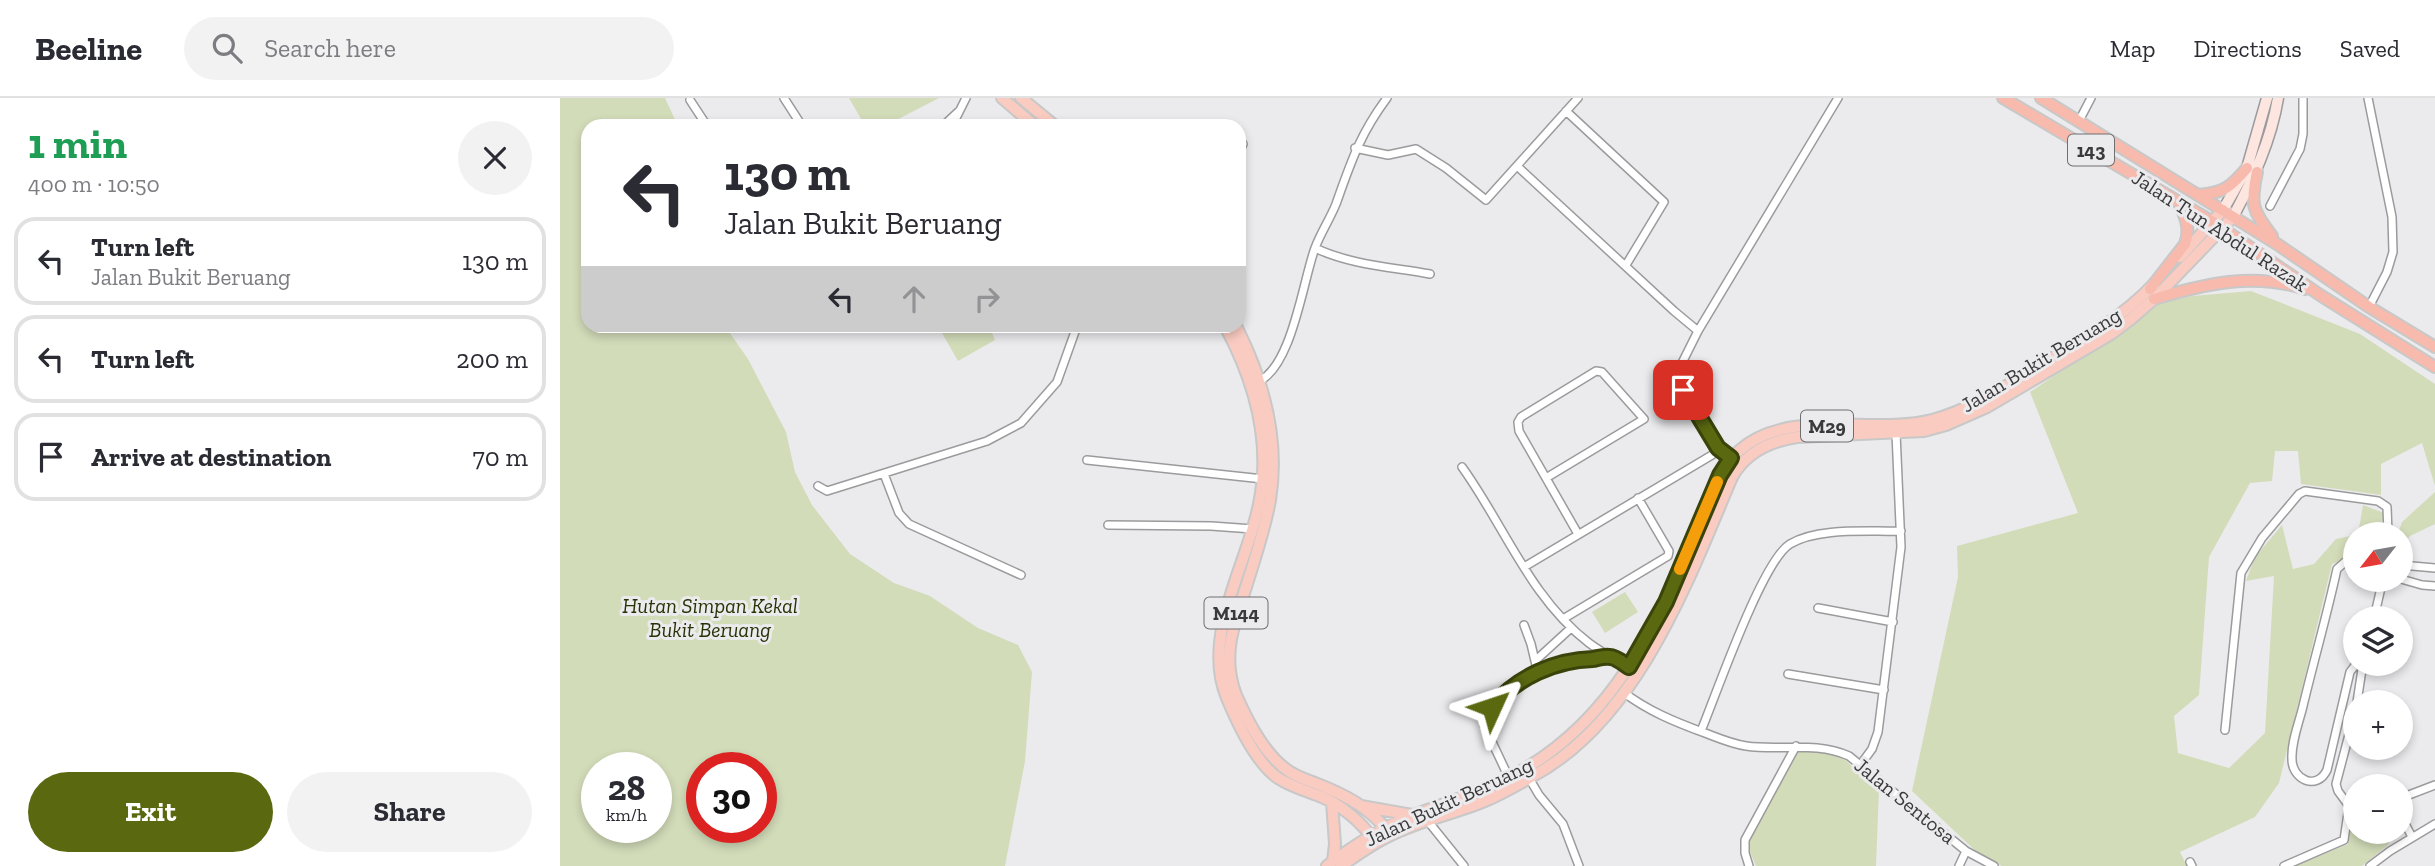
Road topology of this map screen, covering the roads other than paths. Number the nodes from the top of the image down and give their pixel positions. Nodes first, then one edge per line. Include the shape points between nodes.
1 (784, 98) edge
2 (966, 98) edge
3 (1002, 98) edge
4 (1015, 98) edge
5 (1021, 98) edge
6 (1387, 98) edge
7 (1578, 98) edge
8 (1838, 98) edge
9 (2003, 98) edge
10 (2041, 98) edge
11 (2091, 98) edge
12 (2267, 98) edge
13 (2278, 98) edge
14 (2302, 98) edge
15 (2368, 98) edge
16 (690, 100) dead end
17 (1036, 111) junction
18 (1566, 111) junction
19 (958, 113) junction
20 (702, 119) edge
21 (798, 119) edge
22 (951, 119) edge
23 (955, 119) edge
24 (1027, 119) edge
25 (1046, 119) edge
26 (2079, 121) junction
27 (1355, 148) junction
28 (1517, 166) junction
29 (2252, 170) junction
30 (2198, 195) junction
31 (2178, 201) junction
32 (2270, 206) dead end
33 (2228, 214) junction
34 (2213, 222) junction
35 (2224, 229) junction
36 (2277, 244) junction
37 (1315, 248) junction
38 (1626, 265) junction
39 (1430, 274) dead end
40 (2152, 294) junction
41 (2320, 295) junction
42 (2369, 307) junction
43 (1698, 331) junction
44 (1075, 333) edge
45 (1228, 333) edge
46 (1238, 333) edge
47 (2435, 347) edge
48 (2435, 367) edge
49 (1256, 382) junction
50 (1896, 433) junction
51 (1712, 455) dead end
52 (1731, 458) junction
53 (1087, 460) dead end
54 (1462, 467) dead end
55 (884, 474) junction
56 (1546, 478) junction
57 (1263, 479) junction
58 (818, 486) dead end
59 (1638, 499) junction
60 (2388, 522) edge
61 (1108, 525) dead end
62 (1253, 529) junction
63 (1901, 531) junction
64 (1577, 534) junction
65 (2343, 564) edge
66 (2413, 566) edge
67 (1524, 567) junction
68 (2435, 568) edge
69 (1021, 575) dead end
70 (2413, 581) edge
71 (2435, 586) edge
72 (1818, 608) dead end
73 (1563, 619) junction
74 (1893, 622) junction
75 (1524, 625) dead end
76 (1571, 628) junction
77 (1610, 657) junction
78 (1535, 661) junction
79 (1633, 669) junction
80 (1538, 671) junction
81 (1788, 674) dead end
82 (2349, 676) edge
83 (1621, 690) junction
84 (1884, 690) junction
85 (2225, 730) dead end
86 (1701, 732) junction
87 (1796, 746) junction
88 (2343, 757) edge
89 (1861, 764) junction
90 (1509, 778) junction
91 (1529, 778) junction
92 (2435, 785) edge
93 (2413, 794) edge
94 (2343, 796) edge
95 (1332, 802) junction
96 (1361, 806) junction
97 (1412, 816) junction
98 (1427, 820) junction
99 (2435, 824) edge
100 (1387, 832) junction
101 (2413, 836) edge
102 (1374, 840) junction
103 (2343, 840) edge
104 (2402, 844) edge
105 (1966, 851) junction
106 (1333, 864) edge
107 (1464, 866) edge
108 (1579, 866) edge
109 (1749, 866) edge
110 (1959, 866) edge
111 (1994, 866) edge
112 (2284, 866) edge
113 (2370, 866) edge

1 - 21 street
2 - 19 street
3 - 24 main road
4 - 17 main road
5 - 17 main road
6 - 27 street
7 - 18 street
8 - 43 street
9 - 31 highway, Jalan Tun Abdul Razak / 143
10 - 26 highway, Jalan Tun Abdul Razak / 143
11 - 26 street
12 - 29 main road
13 - 29 main road via 2275,117
14 - 32 street via 2300,149
15 - 42 street via 2392,217 2393,252
16 - 20 street
17 - 25 main road
18 - 28 street
18 - 38 street via 1664,202
19 - 22 street
19 - 23 street
26 - 30 highway, Jalan Tun Abdul Razak / 143
27 - 28 street via 1388,155 1416,149 1483,200
27 - 37 street
28 - 38 street
29 - 30 highway via 2224,190
29 - 33 main road
29 - 36 highway via 2252,204
30 - 33 highway, Jalan Tun Abdul Razak / 143
31 - 34 highway, Jalan Tun Abdul Razak / 143
31 - 40 highway via 2188,237
33 - 34 main road, Jalan Bukit Beruang
33 - 35 main road, Jalan Bukit Beruang
33 - 36 highway, Jalan Tun Abdul Razak / 143
34 - 35 highway, Jalan Tun Abdul Razak / 143
34 - 40 main road, Jalan Bukit Beruang / M29
35 - 40 main road, Jalan Bukit Beruang / M29
35 - 41 highway, Jalan Tun Abdul Razak / 143
36 - 42 highway, Jalan Tun Abdul Razak / 143
37 - 39 street via 1351,261
37 - 49 street via 1296,318 1275,367
38 - 43 street
40 - 41 highway via 2255,279 2284,282
40 - 50 main road, Jalan Bukit Beruang / M29 via 2111,334 1987,407 1946,425
40 - 52 main road, Jalan Bukit Beruang / M29 via 1959,411 1904,424 1780,429
41 - 48 highway, Jalan Tun Abdul Razak / 143
42 - 47 highway, Jalan Tun Abdul Razak / 143
43 - 52 street via 1679,378 1718,448
44 - 55 street via 1058,382 1021,423 987,441
45 - 49 main road, M144
46 - 49 main road, M144
49 - 57 main road, M144
49 - 96 main road, M144 via 1271,436 1273,469 1260,542 1229,641 1232,681 1258,737 1274,758 1289,772
50 - 63 street
50 - 79 main road, Jalan Bukit Beruang / M29 via 1780,439 1749,456 1732,477 1684,592
51 - 59 street
52 - 79 main road, Jalan Bukit Beruang / M29
53 - 57 street
54 - 67 street
55 - 58 street via 827,491
55 - 69 street via 899,513 909,524
56 - 56 street via 1644,419 1606,375 1596,371 1518,422
56 - 64 street
57 - 62 main road, M144
59 - 64 street
59 - 73 street via 1668,556
60 - 85 street via 2384,504 2312,491 2299,494 2252,552 2241,573
61 - 62 street
62 - 95 main road, M144 via 1219,644 1223,685 1249,743 1275,776
63 - 74 street
63 - 86 street via 1815,535 1789,544 1778,554 1761,584
64 - 67 street
65 - 82 street via 2337,569 2296,734 2292,763 2306,781 2322,778 2327,770
66 - 68 street
67 - 73 street
70 - 71 street
72 - 74 street
73 - 76 street
74 - 84 street
75 - 78 street
76 - 77 street
76 - 78 street
77 - 79 street
77 - 80 street via 1573,659
78 - 80 street
79 - 83 main road, Jalan Bukit Beruang / M29
80 - 90 street via 1500,698 1484,721
81 - 84 street
83 - 86 street, Jalan Sentosa via 1644,708
83 - 90 main road, Jalan Bukit Beruang / M29 via 1564,742
83 - 91 main road, Jalan Bukit Beruang / M29 via 1600,723
84 - 89 street via 1876,741
86 - 87 street, Jalan Sentosa via 1745,746
87 - 89 street, Jalan Sentosa via 1838,751
87 - 109 street via 1745,840
88 - 94 street via 2336,784
89 - 105 street, Jalan Sentosa
90 - 97 main road, Jalan Bukit Beruang / M29
91 - 98 main road, Jalan Bukit Beruang / M29 via 1486,801
91 - 108 street via 1563,824
92 - 93 street
95 - 102 main road, M144
95 - 106 main road
96 - 97 main road
96 - 100 main road, M144
97 - 100 main road, Jalan Bukit Beruang / M29
98 - 100 main road, Jalan Bukit Beruang / M29
98 - 107 street
99 - 101 street
100 - 102 main road, Jalan Bukit Beruang / M29
102 - 106 main road, Jalan Bukit Beruang / M29
103 - 112 street
104 - 113 street
105 - 110 street
105 - 111 street, Jalan Sentosa

